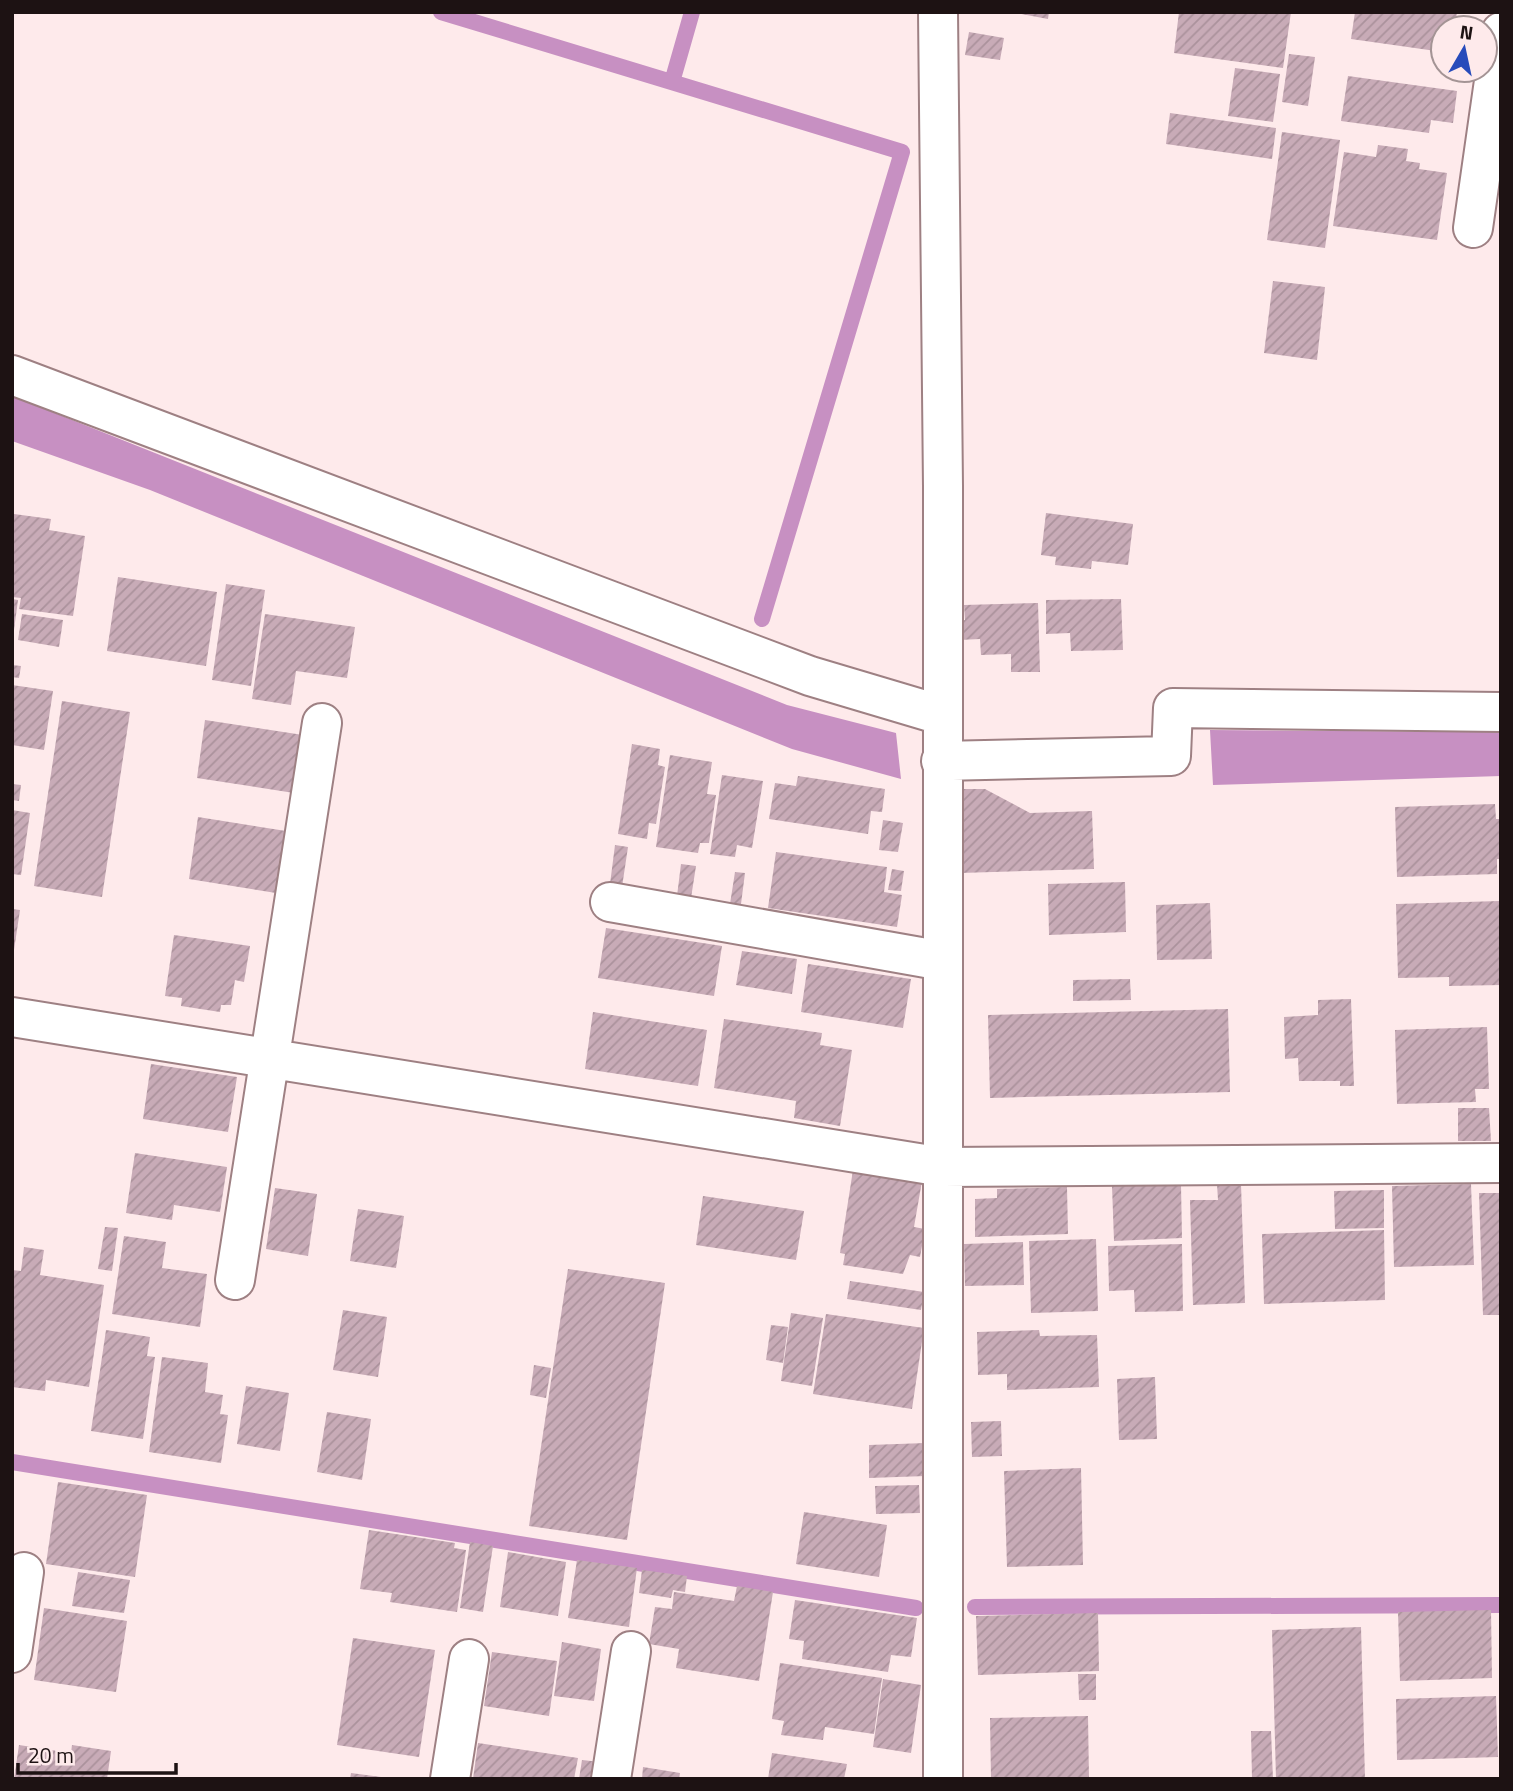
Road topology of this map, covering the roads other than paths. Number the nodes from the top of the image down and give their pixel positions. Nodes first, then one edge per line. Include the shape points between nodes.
1 (938, 12) edge
2 (1501, 32) edge
3 (1473, 228) dead end
4 (12, 375) edge
5 (1501, 712) edge
6 (941, 715) junction
7 (321, 723) dead end
8 (942, 761) junction
9 (610, 902) dead end
10 (943, 961) junction
11 (12, 1017) edge
12 (270, 1058) junction
13 (1501, 1163) edge
14 (943, 1167) junction
15 (236, 1280) dead end
16 (24, 1572) dead end
17 (631, 1651) dead end
18 (12, 1653) edge
19 (469, 1660) dead end
20 (450, 1779) edge
21 (611, 1779) edge
22 (943, 1779) edge

1 - 6 street
2 - 3 street
4 - 6 street via 810,676
5 - 8 street via 1173,708 1171,757
6 - 8 street
7 - 12 street
8 - 10 street
9 - 10 street
10 - 14 street
11 - 12 street
12 - 14 street
12 - 15 street
13 - 14 street
14 - 22 street
16 - 18 street
17 - 21 street
19 - 20 street

